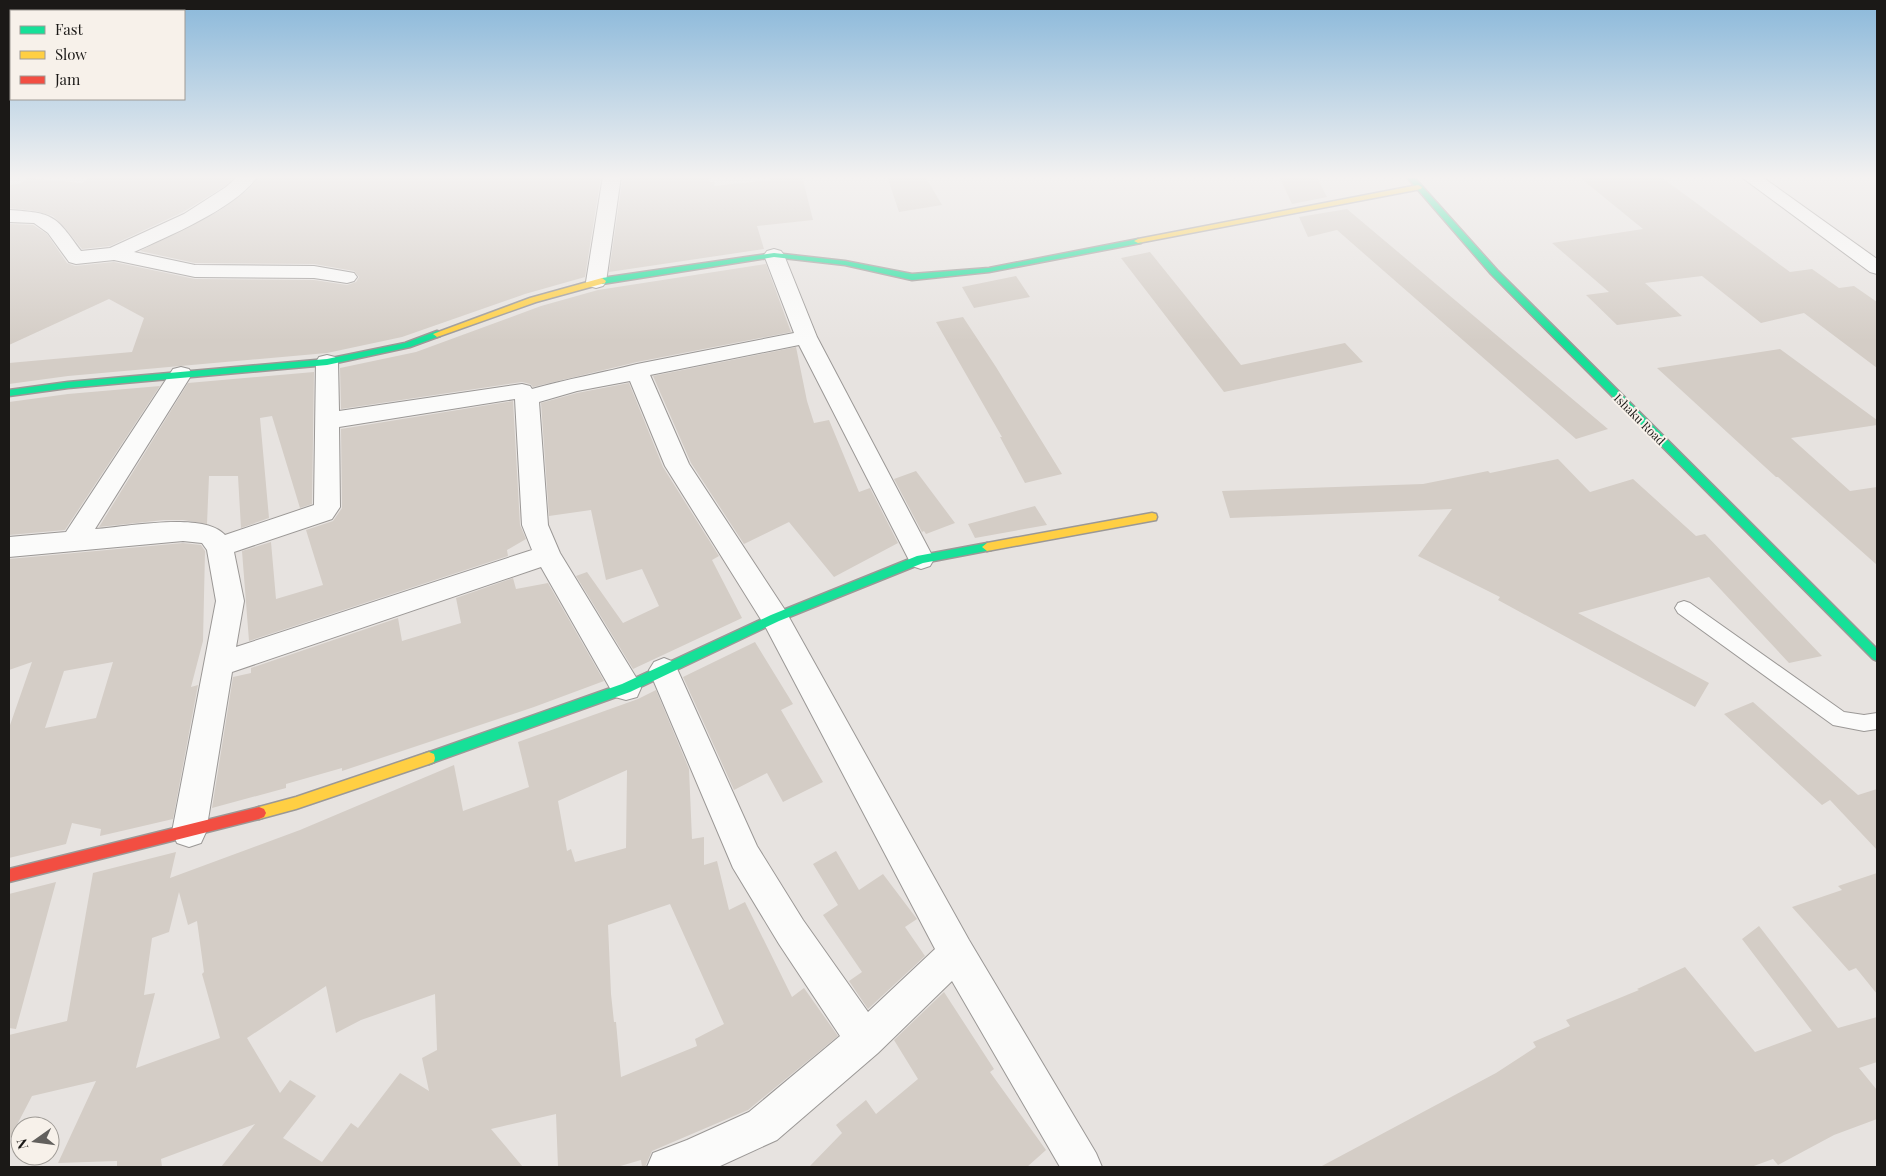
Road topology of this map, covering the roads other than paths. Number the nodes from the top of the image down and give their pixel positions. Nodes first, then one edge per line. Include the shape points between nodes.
1 (57, 231) edge
2 (163, 231) edge
3 (604, 231) edge
4 (1192, 231) edge
5 (1457, 231) edge
6 (1825, 231) edge
7 (114, 254) junction
8 (774, 255) junction
9 (1877, 268) edge
10 (348, 276) dead end
11 (596, 282) junction
12 (806, 337) junction
13 (327, 362) junction
14 (637, 371) junction
15 (181, 374) junction
16 (9, 393) edge
17 (527, 398) junction
18 (327, 420) junction
19 (1152, 517) dead end
20 (74, 541) junction
21 (9, 547) edge
22 (220, 547) junction
23 (547, 555) junction
24 (921, 559) junction
25 (1684, 608) dead end
26 (775, 618) junction
27 (1877, 656) edge
28 (220, 664) junction
29 (664, 670) junction
30 (626, 688) junction
31 (1877, 721) edge
32 (189, 832) junction
33 (9, 876) edge
34 (956, 953) junction
35 (865, 1040) junction
36 (667, 1167) edge
37 (1082, 1167) edge

1 - 7 street via 76,258
2 - 7 street
3 - 11 street
4 - 8 street via 990,270 912,276 845,263
5 - 27 street, Ishaku Road via 1494,272
6 - 9 street
7 - 10 street via 195,271 314,272
8 - 11 street
8 - 12 street
11 - 13 street via 533,300 407,345
12 - 14 street
12 - 24 street
13 - 15 street
13 - 18 street
14 - 17 street
14 - 26 street via 677,466
15 - 16 street
15 - 20 street
17 - 18 street via 522,391
17 - 23 street via 535,525
18 - 22 street via 328,507 323,512
19 - 24 street
20 - 21 street
20 - 22 street via 183,531 210,535
22 - 28 street via 230,601
23 - 28 street
23 - 30 street
24 - 26 street
25 - 31 lane via 1840,719 1864,723
26 - 29 street
26 - 34 street
28 - 32 street
29 - 30 street
29 - 35 street via 745,857 790,932
30 - 32 street via 296,802
32 - 33 street
34 - 35 street
34 - 37 street
35 - 36 street via 763,1126

